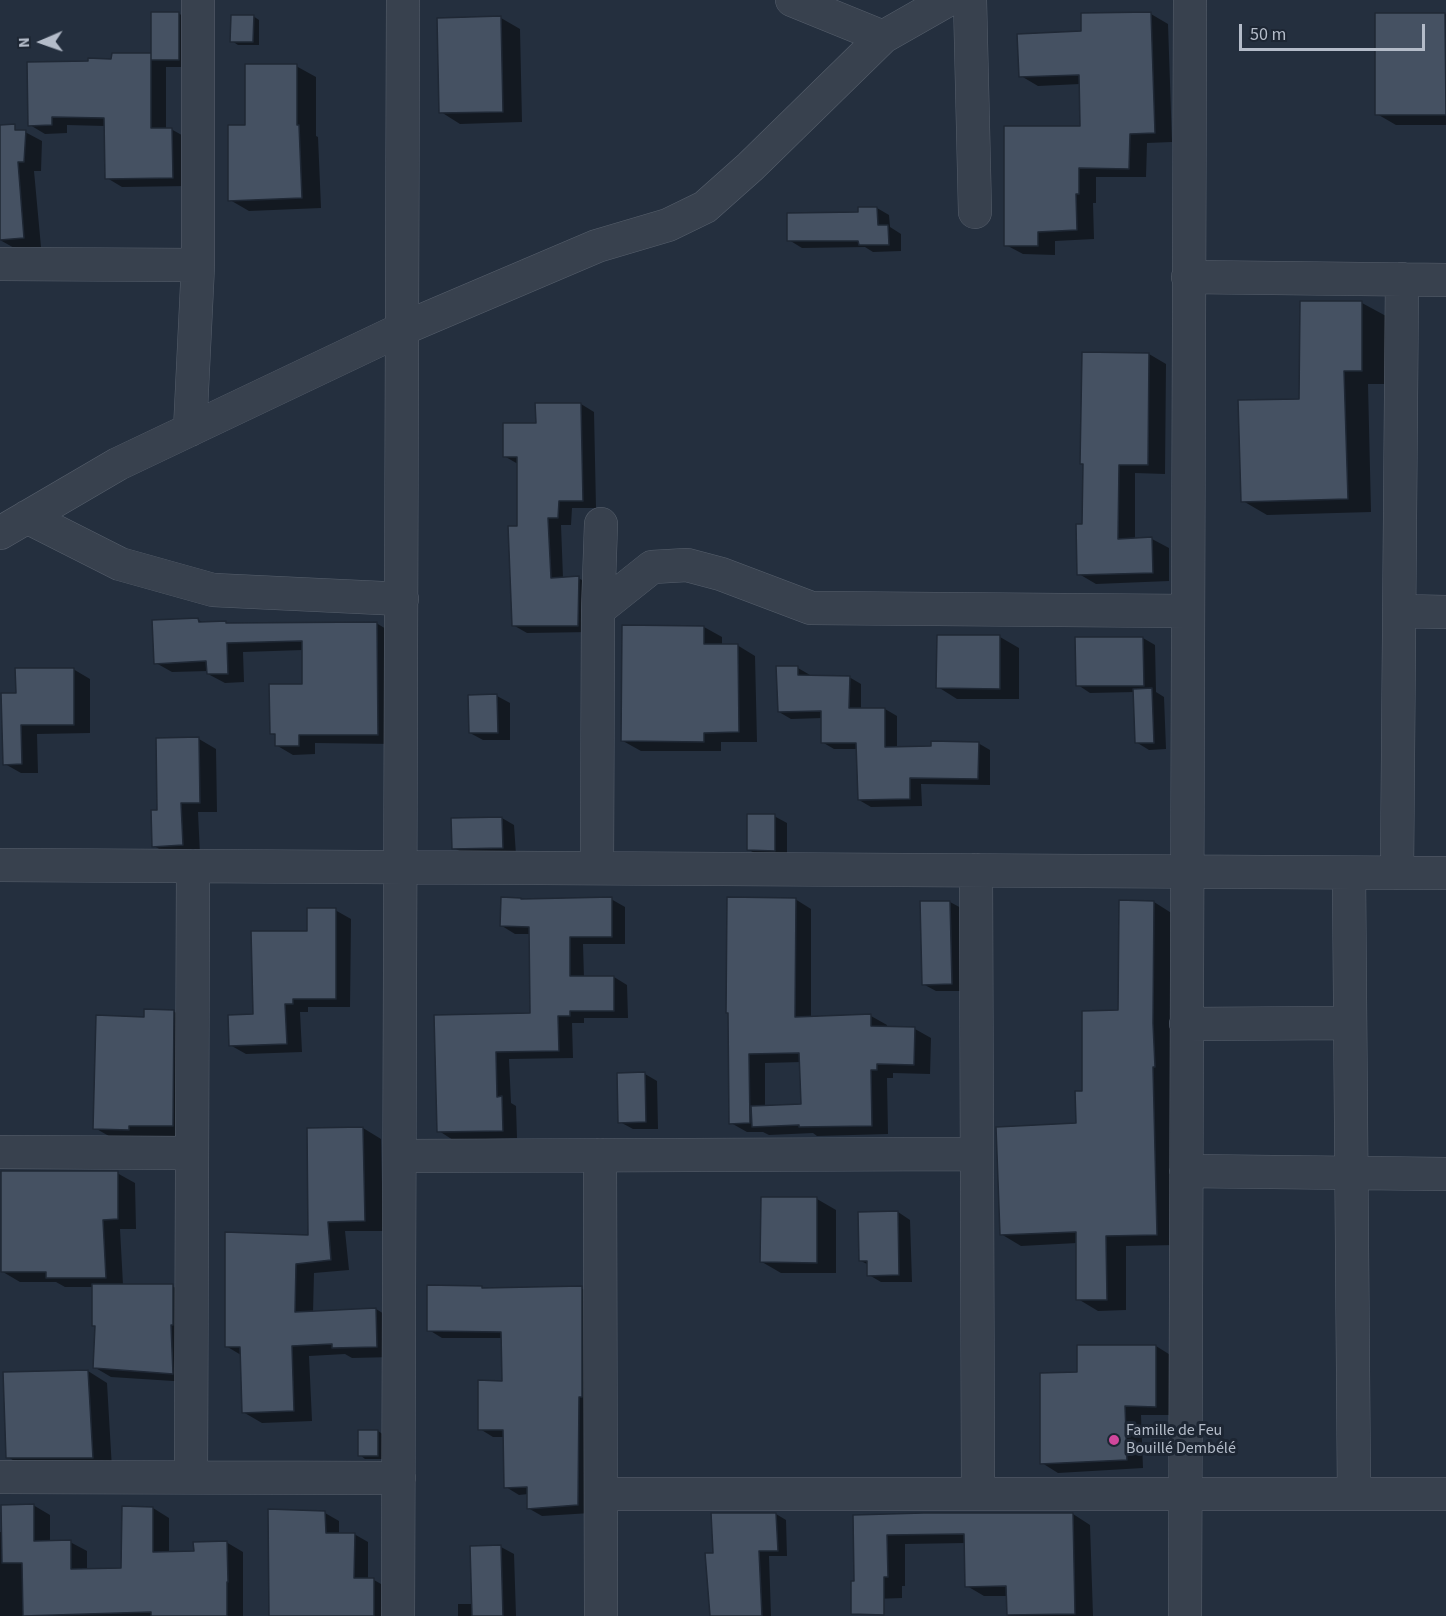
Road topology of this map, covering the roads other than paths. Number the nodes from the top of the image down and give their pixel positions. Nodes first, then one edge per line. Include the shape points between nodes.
1 (198, 0) edge
2 (403, 0) edge
3 (792, 0) edge
4 (948, 0) edge
5 (970, 0) edge
6 (1190, 0) edge
7 (883, 37) junction
8 (975, 212) dead end
9 (0, 264) edge
10 (198, 265) junction
11 (1188, 277) junction
12 (1402, 279) junction
13 (1446, 280) edge
14 (402, 329) junction
15 (190, 430) junction
16 (601, 524) dead end
17 (13, 525) edge
18 (402, 599) junction
19 (598, 610) junction
20 (1399, 611) junction
21 (1187, 612) junction
22 (1446, 612) edge
23 (0, 865) edge
24 (193, 866) junction
25 (401, 867) junction
26 (597, 868) junction
27 (976, 870) junction
28 (1187, 872) junction
29 (1349, 873) junction
30 (1397, 873) junction
31 (1446, 873) edge
32 (1350, 1023) junction
33 (1186, 1024) junction
34 (0, 1152) edge
35 (192, 1153) junction
36 (977, 1154) junction
37 (600, 1155) junction
38 (400, 1156) junction
39 (1186, 1172) junction
40 (1352, 1173) junction
41 (1446, 1174) edge
42 (0, 1477) edge
43 (191, 1477) junction
44 (399, 1478) junction
45 (601, 1494) junction
46 (978, 1494) junction
47 (1185, 1494) junction
48 (1354, 1494) junction
49 (1446, 1494) edge
50 (399, 1616) edge
51 (601, 1616) edge
52 (1185, 1616) edge

1 - 10 street
2 - 14 street
3 - 7 street
4 - 7 street
5 - 8 street
6 - 11 street
7 - 14 street via 705,207 668,225 597,246
9 - 10 street
10 - 15 street
11 - 12 street
11 - 21 street
12 - 13 street
12 - 20 street
14 - 15 street
14 - 18 street
15 - 17 street via 118,465
16 - 19 street
17 - 18 street via 120,564 213,590
18 - 25 street
19 - 21 street via 652,567 687,565 811,608
19 - 26 street
20 - 22 street
20 - 30 street
21 - 28 street
23 - 24 street
24 - 25 street
24 - 35 street
25 - 26 street
25 - 38 street
26 - 27 street
27 - 28 street
27 - 36 street
28 - 29 street
28 - 33 street
29 - 30 street
29 - 32 street
30 - 31 street
32 - 33 street
32 - 40 street
33 - 39 street
34 - 35 street
35 - 43 street
36 - 37 street
36 - 46 street
37 - 38 street
37 - 45 street
38 - 44 street
39 - 40 street
39 - 47 street
40 - 41 street
40 - 48 street
42 - 43 street
43 - 44 street
44 - 50 street
45 - 46 street
45 - 51 street
46 - 47 street
47 - 48 street
47 - 52 street
48 - 49 street

